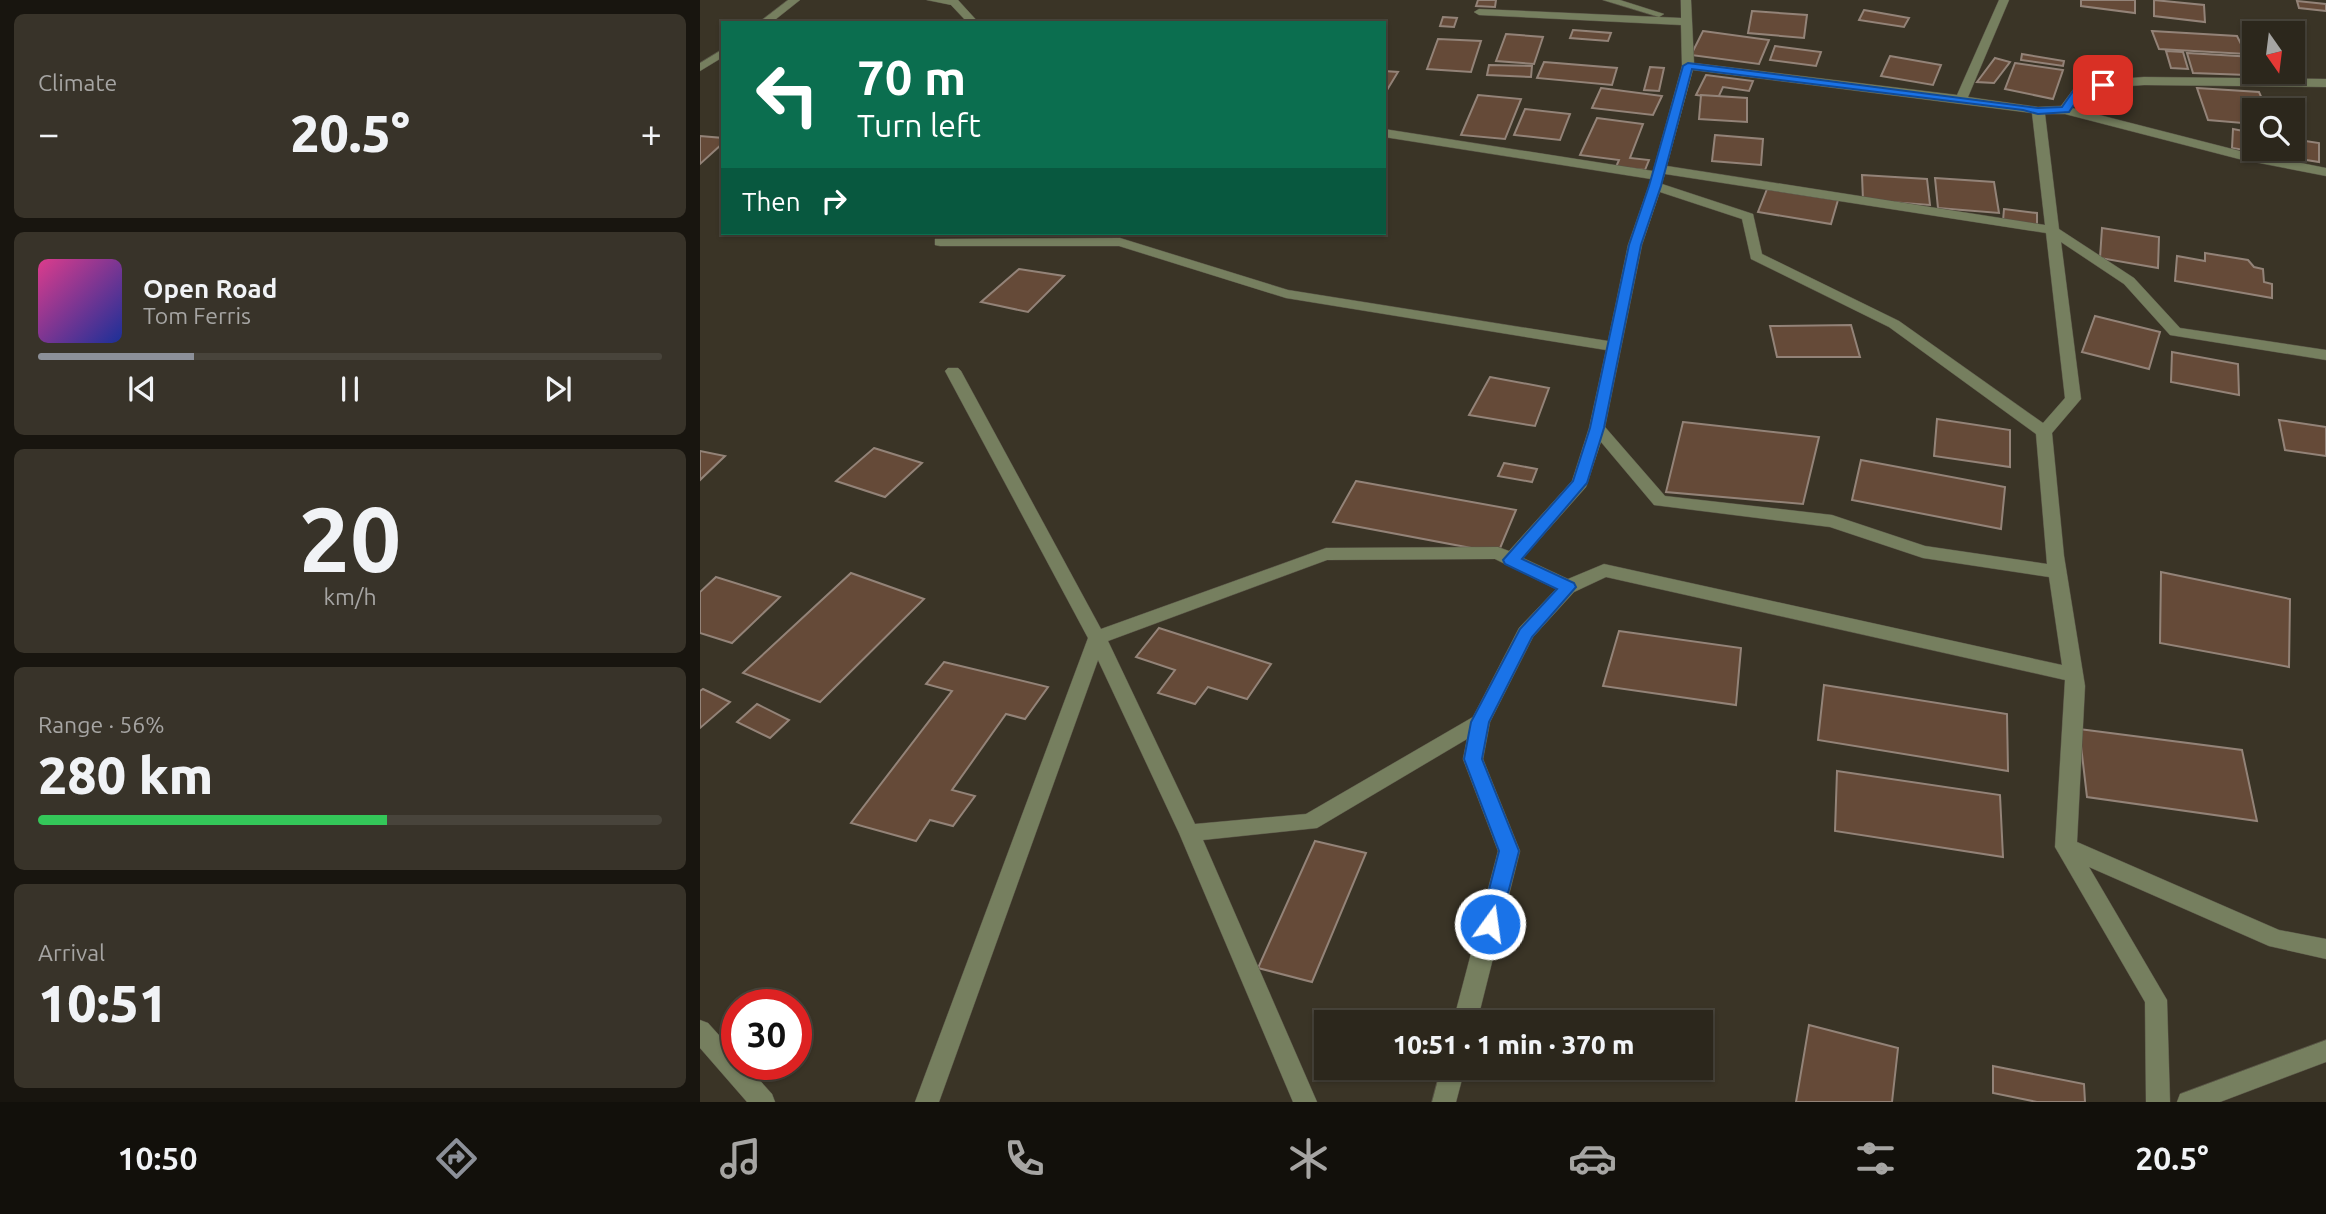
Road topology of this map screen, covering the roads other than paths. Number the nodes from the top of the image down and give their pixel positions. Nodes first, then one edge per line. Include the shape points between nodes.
1 (795, 0) edge
2 (933, 0) edge
3 (1608, 0) edge
4 (1686, 0) edge
5 (2004, 0) edge
6 (1479, 12) dead end
7 (766, 21) edge
8 (972, 21) edge
9 (1686, 22) junction
10 (721, 53) edge
11 (1688, 66) junction
12 (700, 68) edge
13 (2326, 83) edge
14 (1961, 100) junction
15 (2065, 110) junction
16 (2038, 111) junction
17 (1386, 132) edge
18 (2326, 173) edge
19 (1657, 177) junction
20 (2052, 230) junction
21 (940, 242) dead end
22 (1615, 347) junction
23 (2326, 355) edge
24 (953, 371) dead end
25 (1597, 428) junction
26 (2044, 432) junction
27 (1511, 560) junction
28 (2057, 572) junction
29 (1568, 587) junction
30 (1097, 638) junction
31 (2073, 676) junction
32 (1480, 722) junction
33 (1189, 833) junction
34 (2066, 847) junction
35 (2326, 949) edge
36 (1468, 1010) edge
37 (700, 1031) edge
38 (2326, 1051) edge
39 (1450, 1080) edge
40 (763, 1102) edge
41 (927, 1102) edge
42 (1306, 1102) edge
43 (1444, 1102) edge
44 (2158, 1102) edge
45 (2189, 1102) edge

1 - 7 street
2 - 8 street via 954,2
3 - 9 street
4 - 9 street
5 - 14 street
6 - 9 street
9 - 11 street
10 - 12 street
11 - 14 street
11 - 19 street
13 - 15 street via 2144,80 2082,86
14 - 16 street
15 - 16 street
15 - 18 street
16 - 20 street
17 - 19 street
19 - 20 street
19 - 22 street via 1635,245
19 - 26 street via 1748,216 1756,256 1894,324
20 - 23 street via 2129,281 2175,332
20 - 26 street via 2073,399
21 - 22 street via 1119,242 1286,294
22 - 25 street
24 - 30 street
25 - 27 street via 1580,483
25 - 28 street via 1660,501 1832,522 1923,552
26 - 28 street
27 - 29 street
27 - 30 street via 1497,553 1326,554
28 - 31 street
29 - 31 street via 1604,570
29 - 32 street via 1526,633
30 - 33 street
30 - 41 street
31 - 34 street
32 - 33 street via 1310,822
32 - 36 street via 1473,759 1509,851
33 - 42 street
34 - 35 street via 2277,939
34 - 44 street via 2156,1000
37 - 40 street
38 - 45 street
39 - 43 street

